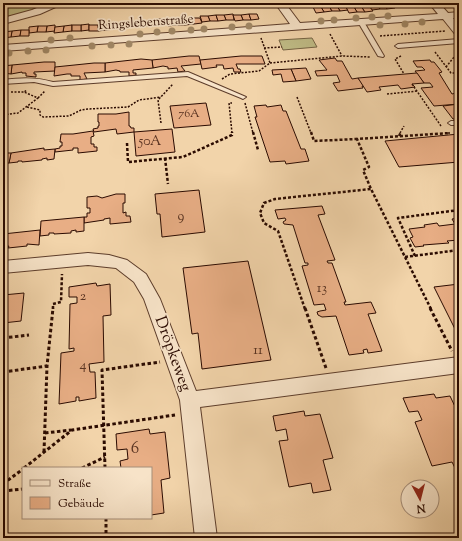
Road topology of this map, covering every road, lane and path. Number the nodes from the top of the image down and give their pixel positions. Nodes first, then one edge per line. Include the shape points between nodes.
1 (57, 3) edge
2 (280, 3) edge
3 (434, 3) edge
4 (459, 15) edge
5 (445, 16) junction
6 (3, 21) edge
7 (361, 22) junction
8 (297, 27) junction
9 (455, 31) edge
10 (259, 35) dead end
11 (331, 35) dead end
12 (370, 37) junction
13 (459, 40) edge
14 (398, 46) dead end
15 (282, 47) dead end
16 (3, 48) edge
17 (264, 48) junction
18 (453, 50) dead end
19 (459, 51) edge
20 (435, 52) junction
21 (441, 52) dead end
22 (429, 53) dead end
23 (403, 55) dead end
24 (342, 56) junction
25 (381, 56) joint
26 (270, 63) junction
27 (446, 67) junction
28 (459, 72) edge
29 (404, 74) dead end
30 (172, 76) junction
31 (32, 80) junction
32 (3, 82) edge
33 (214, 84) junction
34 (412, 84) dead end
35 (418, 91) junction
36 (387, 94) dead end
37 (161, 97) junction
38 (297, 97) dead end
39 (244, 99) junction
40 (27, 107) junction
41 (3, 115) edge
42 (160, 123) dead end
43 (451, 123) dead end
44 (459, 123) edge
45 (404, 126) dead end
46 (452, 132) dead end
47 (446, 133) junction
48 (399, 136) junction
49 (357, 139) junction
50 (127, 143) dead end
51 (258, 150) dead end
52 (164, 158) junction
53 (168, 184) dead end
54 (371, 189) junction
55 (459, 210) edge
56 (459, 250) edge
57 (415, 256) junction
58 (405, 257) junction
59 (62, 267) dead end
60 (3, 268) edge
61 (30, 335) dead end
62 (3, 338) edge
63 (456, 360) edge
64 (162, 362) dead end
65 (47, 366) junction
66 (3, 372) edge
67 (327, 373) dead end
68 (185, 407) junction
69 (103, 425) junction
70 (72, 430) junction
71 (45, 433) junction
72 (44, 452) junction
73 (105, 457) junction
74 (24, 467) edge
75 (84, 467) edge
76 (105, 467) edge
77 (22, 469) edge
78 (3, 484) edge
79 (22, 489) edge
80 (3, 491) edge
81 (106, 519) edge
82 (106, 534) dead end
83 (206, 538) edge

1 - 6 street
2 - 8 street
3 - 5 street
4 - 5 street, Ringslebenstraße
5 - 7 street, Ringslebenstraße
5 - 9 street
7 - 8 street, Ringslebenstraße
7 - 12 lane
8 - 16 street, Ringslebenstraße
9 - 12 path
10 - 17 path
11 - 24 path
12 - 25 lane
13 - 14 lane
15 - 17 path
17 - 26 path
18 - 19 path
19 - 27 path
20 - 21 path
20 - 22 path
20 - 27 path
23 - 29 path via 395,59
24 - 25 path
24 - 26 path
26 - 33 path via 259,71 230,74
27 - 28 path via 451,73
30 - 31 lane via 54,84
30 - 33 lane via 188,74
30 - 37 path via 173,85
31 - 32 lane
31 - 40 path via 29,90 24,92 38,98
33 - 39 lane
34 - 35 path
35 - 36 path
35 - 47 path
37 - 40 path via 139,100 128,107 81,110 69,116 43,117 40,110
37 - 42 path via 158,100
38 - 49 path via 314,141
39 - 51 path
39 - 52 path via 229,103 232,135 183,157
40 - 41 path via 18,114
43 - 44 lane
45 - 48 path
46 - 47 path
47 - 48 path
48 - 49 path
49 - 54 path via 369,167 363,170
50 - 52 path via 128,162
52 - 53 path
54 - 58 path
54 - 67 path via 275,199 264,203 260,213 264,223 278,231
55 - 57 path via 398,218
56 - 57 path
57 - 58 path
58 - 63 path
59 - 65 path via 61,302 53,304
60 - 68 street, Dröpkeweg via 88,259 121,264 133,272 140,278 152,299
61 - 62 path
63 - 68 street, Dröpkeweg
64 - 69 path via 102,370
65 - 66 path
65 - 71 path
68 - 69 path
68 - 83 street
69 - 70 path
69 - 73 path
70 - 71 path
70 - 72 path
71 - 72 path
72 - 74 path
73 - 75 path
73 - 76 path
77 - 78 path
79 - 80 path
81 - 82 path

